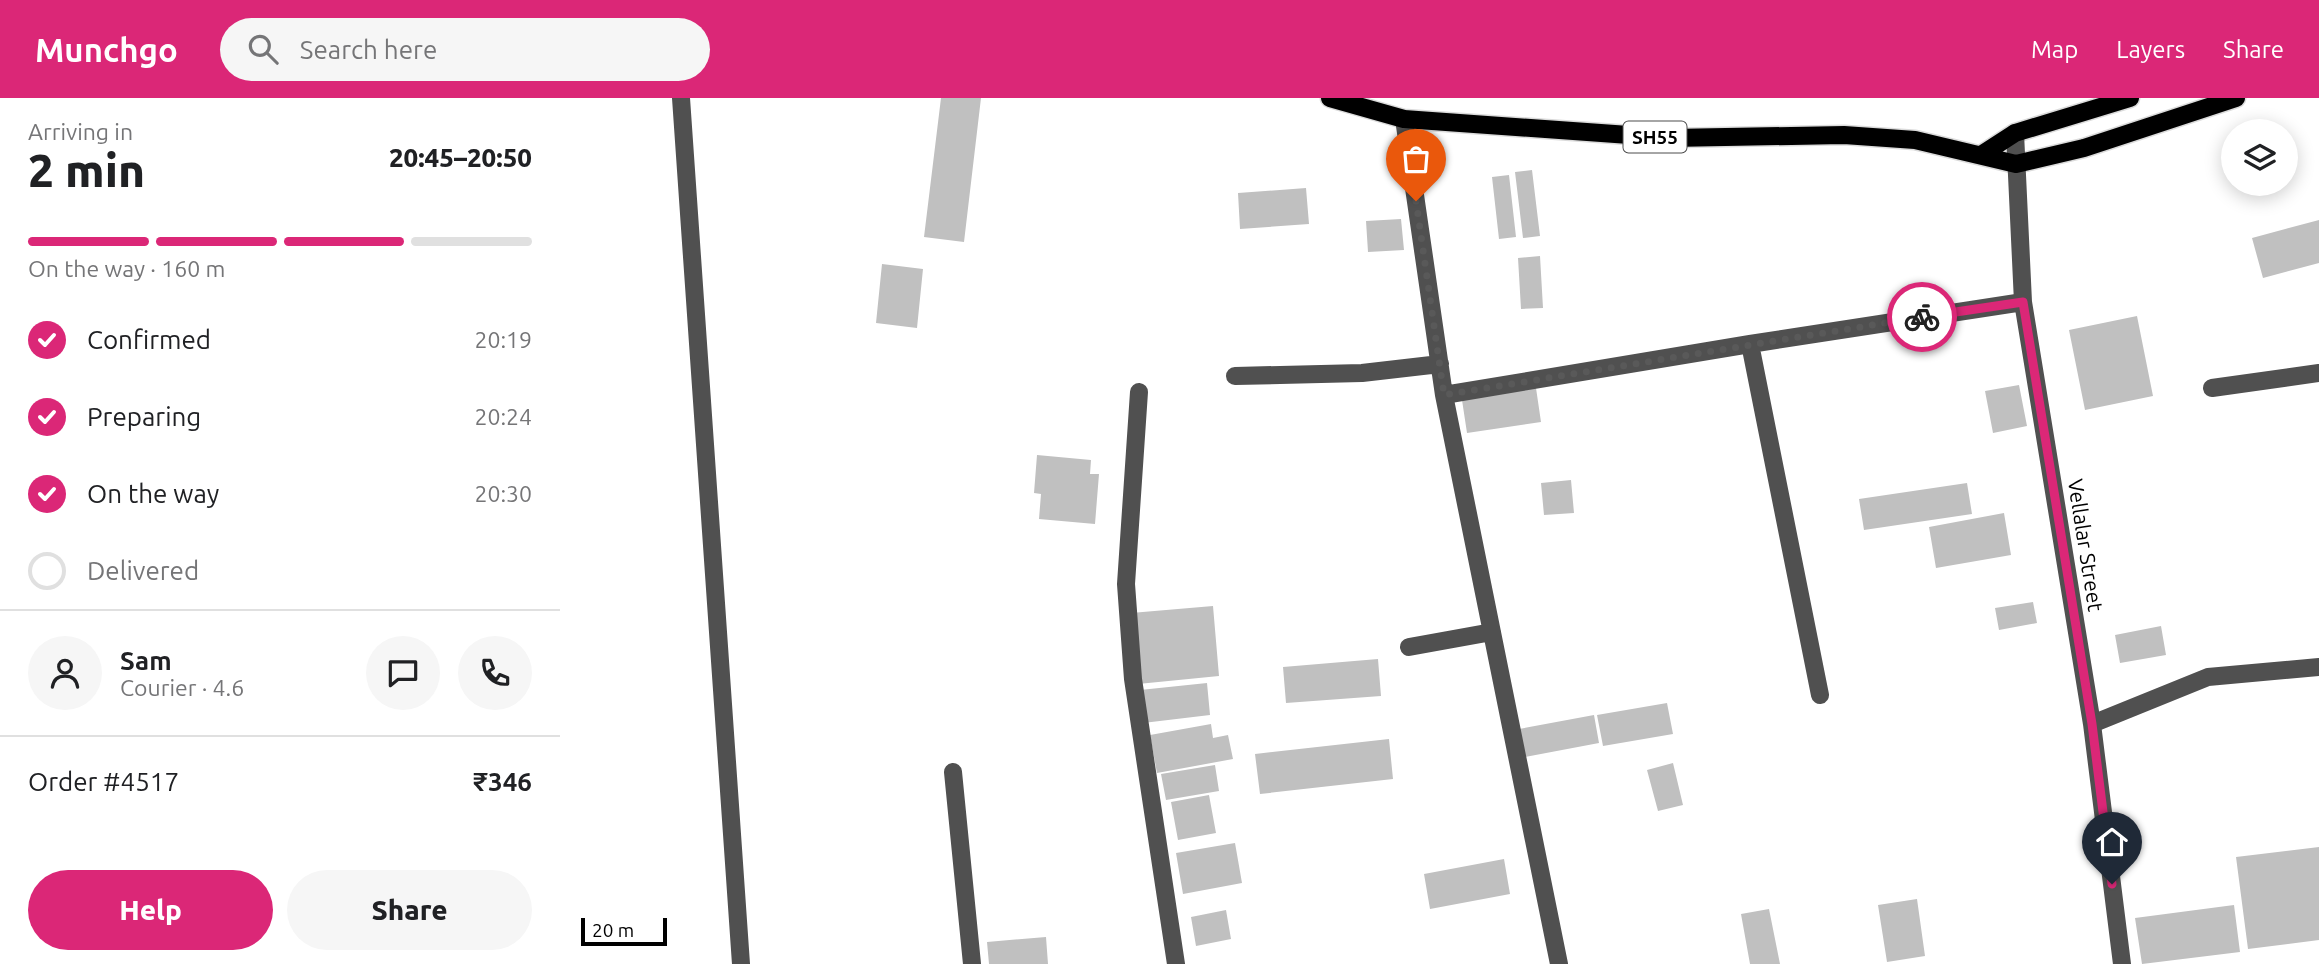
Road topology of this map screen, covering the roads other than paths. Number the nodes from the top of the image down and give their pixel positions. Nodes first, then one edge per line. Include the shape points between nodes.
1 (681, 98) edge
2 (1330, 98) edge
3 (2130, 98) edge
4 (2236, 98) edge
5 (1404, 119) junction
6 (2015, 133) junction
7 (1981, 155) junction
8 (2016, 164) junction
9 (2023, 302) junction
10 (1750, 344) junction
11 (1440, 365) junction
12 (2319, 373) edge
13 (1236, 376) dead end
14 (2212, 388) dead end
15 (1139, 393) dead end
16 (1444, 395) junction
17 (1492, 632) junction
18 (1409, 647) dead end
19 (2319, 667) edge
20 (1820, 695) dead end
21 (2092, 724) junction
22 (953, 772) dead end
23 (741, 964) edge
24 (972, 964) edge
25 (1176, 964) edge
26 (1559, 964) edge
27 (2122, 964) edge

1 - 23 street
2 - 5 main road, SH55
3 - 6 main road
4 - 8 main road, SH55 via 2084,148
5 - 7 main road, SH55 via 1671,138 1844,135 1915,140
5 - 11 street
6 - 7 main road
6 - 8 street, Vellalar Street
7 - 8 main road, SH55
8 - 9 street, Vellalar Street
9 - 10 street
9 - 21 street, Vellalar Street
10 - 16 street
10 - 20 street
11 - 13 street via 1362,373
11 - 16 street
12 - 14 street
15 - 25 street via 1126,584 1135,692
16 - 17 street
17 - 18 street
17 - 26 street
19 - 21 street via 2208,677
21 - 27 street, Vellalar Street
22 - 24 street

